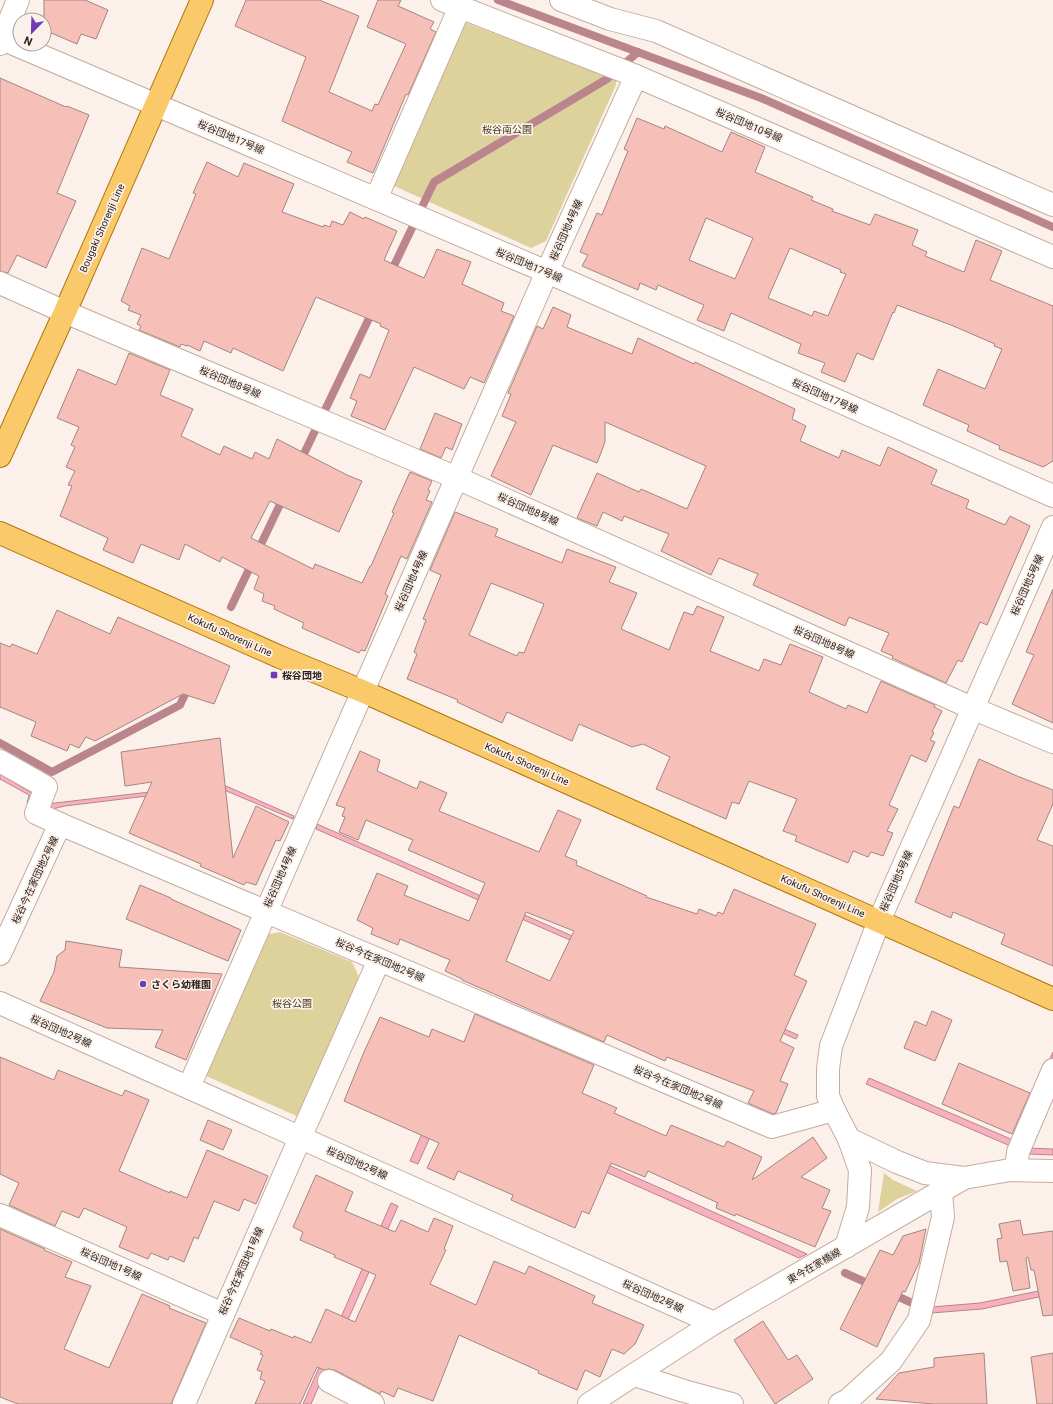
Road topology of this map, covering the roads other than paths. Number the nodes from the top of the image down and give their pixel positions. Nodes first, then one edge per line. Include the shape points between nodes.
1 (18, 0) edge
2 (202, 0) edge
3 (561, 0) edge
4 (451, 3) edge
5 (1, 41) edge
6 (636, 76) junction
7 (156, 104) junction
8 (376, 199) junction
9 (1053, 206) edge
10 (1053, 257) edge
11 (547, 272) junction
12 (0, 283) edge
13 (65, 312) junction
14 (0, 456) edge
15 (457, 478) junction
16 (1053, 496) edge
17 (1053, 527) edge
18 (0, 533) edge
19 (362, 691) junction
20 (972, 708) junction
21 (1053, 742) edge
22 (0, 761) edge
23 (60, 824) junction
24 (266, 911) junction
25 (879, 921) junction
26 (0, 954) edge
27 (379, 960) junction
28 (1053, 999) edge
29 (0, 1003) edge
30 (1053, 1070) edge
31 (189, 1087) junction
32 (834, 1110) junction
33 (300, 1138) junction
34 (849, 1139) junction
35 (1016, 1170) junction
36 (1053, 1170) edge
37 (964, 1178) junction
38 (941, 1192) junction
39 (0, 1215) edge
40 (846, 1247) junction
41 (222, 1314) junction
42 (714, 1323) junction
43 (634, 1375) junction
44 (329, 1381) dead end
45 (184, 1404) edge
46 (373, 1404) edge
47 (589, 1404) edge
48 (732, 1404) edge
49 (840, 1404) edge

1 - 5 street
2 - 7 main road, Bougaki Shorenji Line
3 - 9 street via 610,19 656,31
4 - 6 street, 桜谷団地10号線
4 - 8 street
5 - 7 street, 桜谷団地17号線
6 - 10 street, 桜谷団地10号線
6 - 11 street, 桜谷団地4号線
7 - 8 street, 桜谷団地17号線
7 - 13 main road, Bougaki Shorenji Line
8 - 11 street, 桜谷団地17号線
11 - 15 street, 桜谷団地4号線
11 - 16 street, 桜谷団地17号線
12 - 13 street, 桜谷団地8号線
13 - 14 main road, Bougaki Shorenji Line
13 - 15 street, 桜谷団地8号線
15 - 19 street, 桜谷団地4号線
15 - 20 street, 桜谷団地8号線
17 - 20 street, 桜谷団地5号線
18 - 19 main road, Kokufu Shorenji Line
19 - 24 street, 桜谷団地4号線
19 - 25 main road, Kokufu Shorenji Line
20 - 21 street, 桜谷団地8号線
20 - 25 street, 桜谷団地5号線
22 - 23 street via 46,787 36,813
23 - 24 street, 桜谷今在家団地2号線
23 - 26 street, 桜谷今在家団地2号線
24 - 27 street, 桜谷今在家団地2号線
24 - 31 street, 桜谷団地4号線
25 - 28 main road, Kokufu Shorenji Line
25 - 32 street, 桜谷団地5号線 via 831,1046 828,1096
27 - 32 street, 桜谷今在家団地2号線 via 772,1127
27 - 33 street, 桜谷今在家団地1号線
29 - 31 street, 桜谷団地2号線
30 - 35 street via 1018,1152
31 - 33 street, 桜谷団地2号線
32 - 34 street, 桜谷団地5号線
33 - 41 street, 桜谷今在家団地1号線
33 - 42 street, 桜谷団地2号線
34 - 37 street via 925,1173
34 - 40 street, 桜谷団地5号線 via 860,1170 858,1207
35 - 36 street, 東今在家橋線
35 - 37 street, 東今在家橋線
37 - 38 street, 東今在家橋線
38 - 40 street, 東今在家橋線
38 - 49 street via 943,1217 919,1320 891,1360 848,1400
39 - 41 street, 桜谷団地1号線
40 - 42 street, 東今在家橋線
41 - 45 street, 桜谷今在家団地1号線
42 - 43 street, 東今在家橋線
43 - 47 street, 東今在家橋線
43 - 48 street
44 - 46 street

